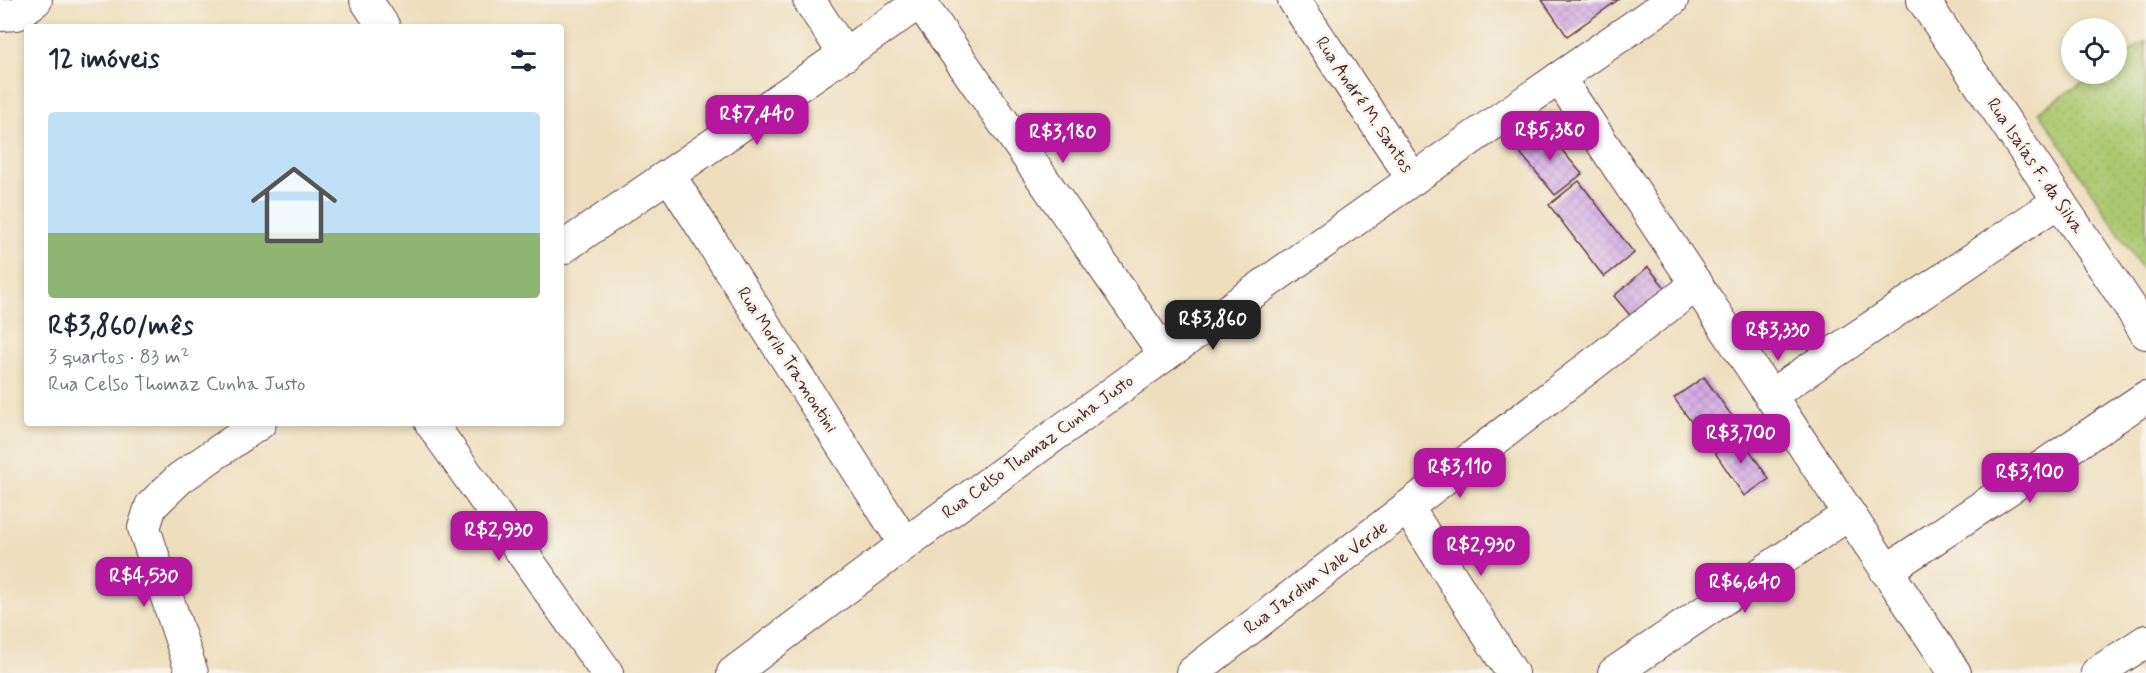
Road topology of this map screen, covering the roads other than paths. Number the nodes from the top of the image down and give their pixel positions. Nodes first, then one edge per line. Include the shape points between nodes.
1 (36, 0) edge
2 (366, 0) edge
3 (809, 0) edge
4 (1294, 0) edge
5 (1923, 0) edge
6 (922, 1) edge
7 (1663, 2) edge
8 (0, 15) edge
9 (382, 24) edge
10 (845, 55) junction
11 (1559, 78) junction
12 (669, 175) junction
13 (1413, 179) junction
14 (2059, 201) junction
15 (564, 247) edge
16 (1697, 285) junction
17 (2138, 300) edge
18 (2146, 333) edge
19 (1165, 355) junction
20 (1771, 395) junction
21 (2146, 397) edge
22 (256, 426) edge
23 (433, 426) edge
24 (1408, 508) junction
25 (1849, 514) junction
26 (905, 544) junction
27 (1886, 571) junction
28 (2146, 641) edge
29 (192, 673) edge
30 (607, 673) edge
31 (733, 673) edge
32 (1192, 673) edge
33 (1512, 673) edge
34 (1614, 673) edge
35 (1955, 673) edge
36 (2097, 673) edge

1 - 8 street via 17,14
2 - 9 street
3 - 10 street
4 - 13 street, Rua André M. Santos
5 - 14 street, Rua Isaías F. da Silva
6 - 10 street
6 - 19 street
7 - 11 street, Rua Celso Thomaz Cunha Justo
10 - 12 street
11 - 13 street, Rua Celso Thomaz Cunha Justo
11 - 16 street
12 - 15 street
12 - 26 street, Rua Morilo Tramontini
13 - 19 street, Rua Celso Thomaz Cunha Justo
14 - 17 street, Rua Isaías F. da Silva
14 - 20 street
16 - 20 street
16 - 24 street, Rua Jardim Vale Verde
17 - 18 street, Rua Isaías F. da Silva
19 - 26 street, Rua Celso Thomaz Cunha Justo
20 - 25 street
21 - 27 street
22 - 29 street via 180,478 151,506 144,528
23 - 30 street
24 - 32 street, Rua Jardim Vale Verde
24 - 33 street
25 - 27 street
25 - 34 street
26 - 31 street, Rua Celso Thomaz Cunha Justo
27 - 35 street
28 - 36 street

